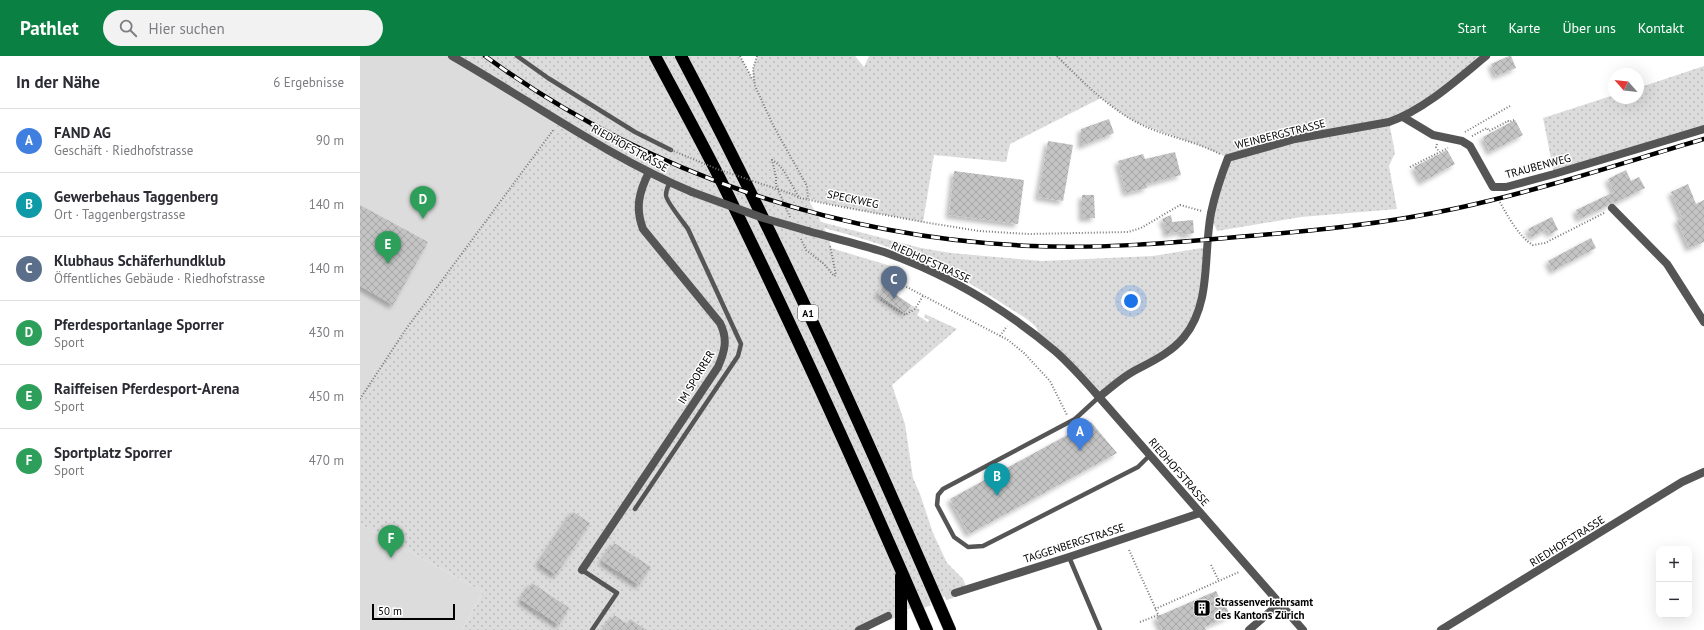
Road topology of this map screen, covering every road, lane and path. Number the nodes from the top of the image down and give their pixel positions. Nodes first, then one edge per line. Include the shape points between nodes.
1 (452, 56) edge
2 (518, 56) edge
3 (655, 56) edge
4 (680, 56) edge
5 (740, 56) edge
6 (757, 56) edge
7 (1057, 56) edge
8 (1486, 56) edge
9 (753, 81) junction
10 (1510, 106) dead end
11 (1403, 117) junction
12 (560, 121) junction
13 (1704, 129) edge
14 (1462, 141) junction
15 (671, 150) joint
16 (1228, 158) junction
17 (649, 172) junction
18 (670, 183) junction
19 (1496, 196) dead end
20 (808, 199) junction
21 (1612, 208) joint
22 (1211, 214) junction
23 (901, 284) dead end
24 (923, 296) junction
25 (881, 300) dead end
26 (1012, 318) junction
27 (1704, 322) edge
28 (1000, 336) junction
29 (1100, 397) junction
30 (360, 399) edge
31 (1070, 421) junction
32 (1150, 456) junction
33 (1704, 472) edge
34 (635, 509) dead end
35 (1200, 513) junction
36 (1129, 550) dead end
37 (1069, 557) junction
38 (1211, 565) dead end
39 (582, 570) joint
40 (901, 571) junction
41 (1239, 572) dead end
42 (1219, 581) junction
43 (955, 593) tunnel mouth
44 (1280, 604) junction
45 (1155, 609) junction
46 (888, 616) tunnel mouth
47 (1140, 622) dead end
48 (592, 630) edge
49 (860, 630) edge
50 (901, 630) edge
51 (927, 630) edge
52 (950, 630) edge
53 (1100, 630) edge
54 (1249, 630) edge
55 (1303, 630) edge
56 (1442, 630) edge

1 - 12 street, RIEDHOFSTRASSE
2 - 15 lane via 634,132
3 - 40 highway, A1 via 732,202
4 - 52 highway, A1 via 798,290
5 - 9 path
6 - 9 path
7 - 16 path via 1120,113 1143,126 1208,147
8 - 11 street, WEINBERGSTRASSE
9 - 20 path via 767,114 807,186
10 - 14 path via 1464,133
11 - 14 street via 1433,135
11 - 16 street, WEINBERGSTRASSE via 1389,122 1295,139
12 - 17 street, RIEDHOFSTRASSE
12 - 30 path via 406,329
13 - 14 street, TRAUBENWEG via 1554,174 1493,187 1470,146
15 - 20 path, SPECKWEG, bridge via 717,169
16 - 22 street, WEINBERGSTRASSE
17 - 18 street, RIEDHOFSTRASSE
17 - 39 street, IM SPORRER via 638,200 643,229 720,323 726,343 724,355
18 - 26 street, RIEDHOFSTRASSE, bridge via 753,215 884,252 962,286
18 - 34 lane via 666,198 688,229 740,339 741,350
19 - 21 path via 1528,242 1533,244 1545,243
20 - 22 path, SPECKWEG via 923,222 1003,233 1128,232 1140,228 1180,204
21 - 27 street via 1667,264
22 - 29 street, WEINBERGSTRASSE via 1200,304 1194,322 1184,337 1171,348 1122,379
23 - 24 path
24 - 25 path via 915,309 905,315
24 - 28 path
26 - 28 path
26 - 29 street, RIEDHOFSTRASSE via 1056,352
28 - 31 path via 1024,353 1050,381
29 - 31 lane
29 - 32 street, RIEDHOFSTRASSE
31 - 32 lane via 943,489 938,495 937,505 954,537 968,547 983,546 1138,467
32 - 35 street, RIEDHOFSTRASSE
33 - 56 street, RIEDHOFSTRASSE via 1682,482
35 - 37 street, TAGGENBERGSTRASSE
35 - 44 street, RIEDHOFSTRASSE
36 - 45 path
37 - 43 street, TAGGENBERGSTRASSE
37 - 53 lane
38 - 42 path
39 - 48 lane via 616,593
40 - 50 highway, A1
40 - 51 highway, A1
41 - 42 path
42 - 45 path
44 - 54 street
44 - 55 street, RIEDHOFSTRASSE
45 - 47 path via 1158,615
46 - 49 street

